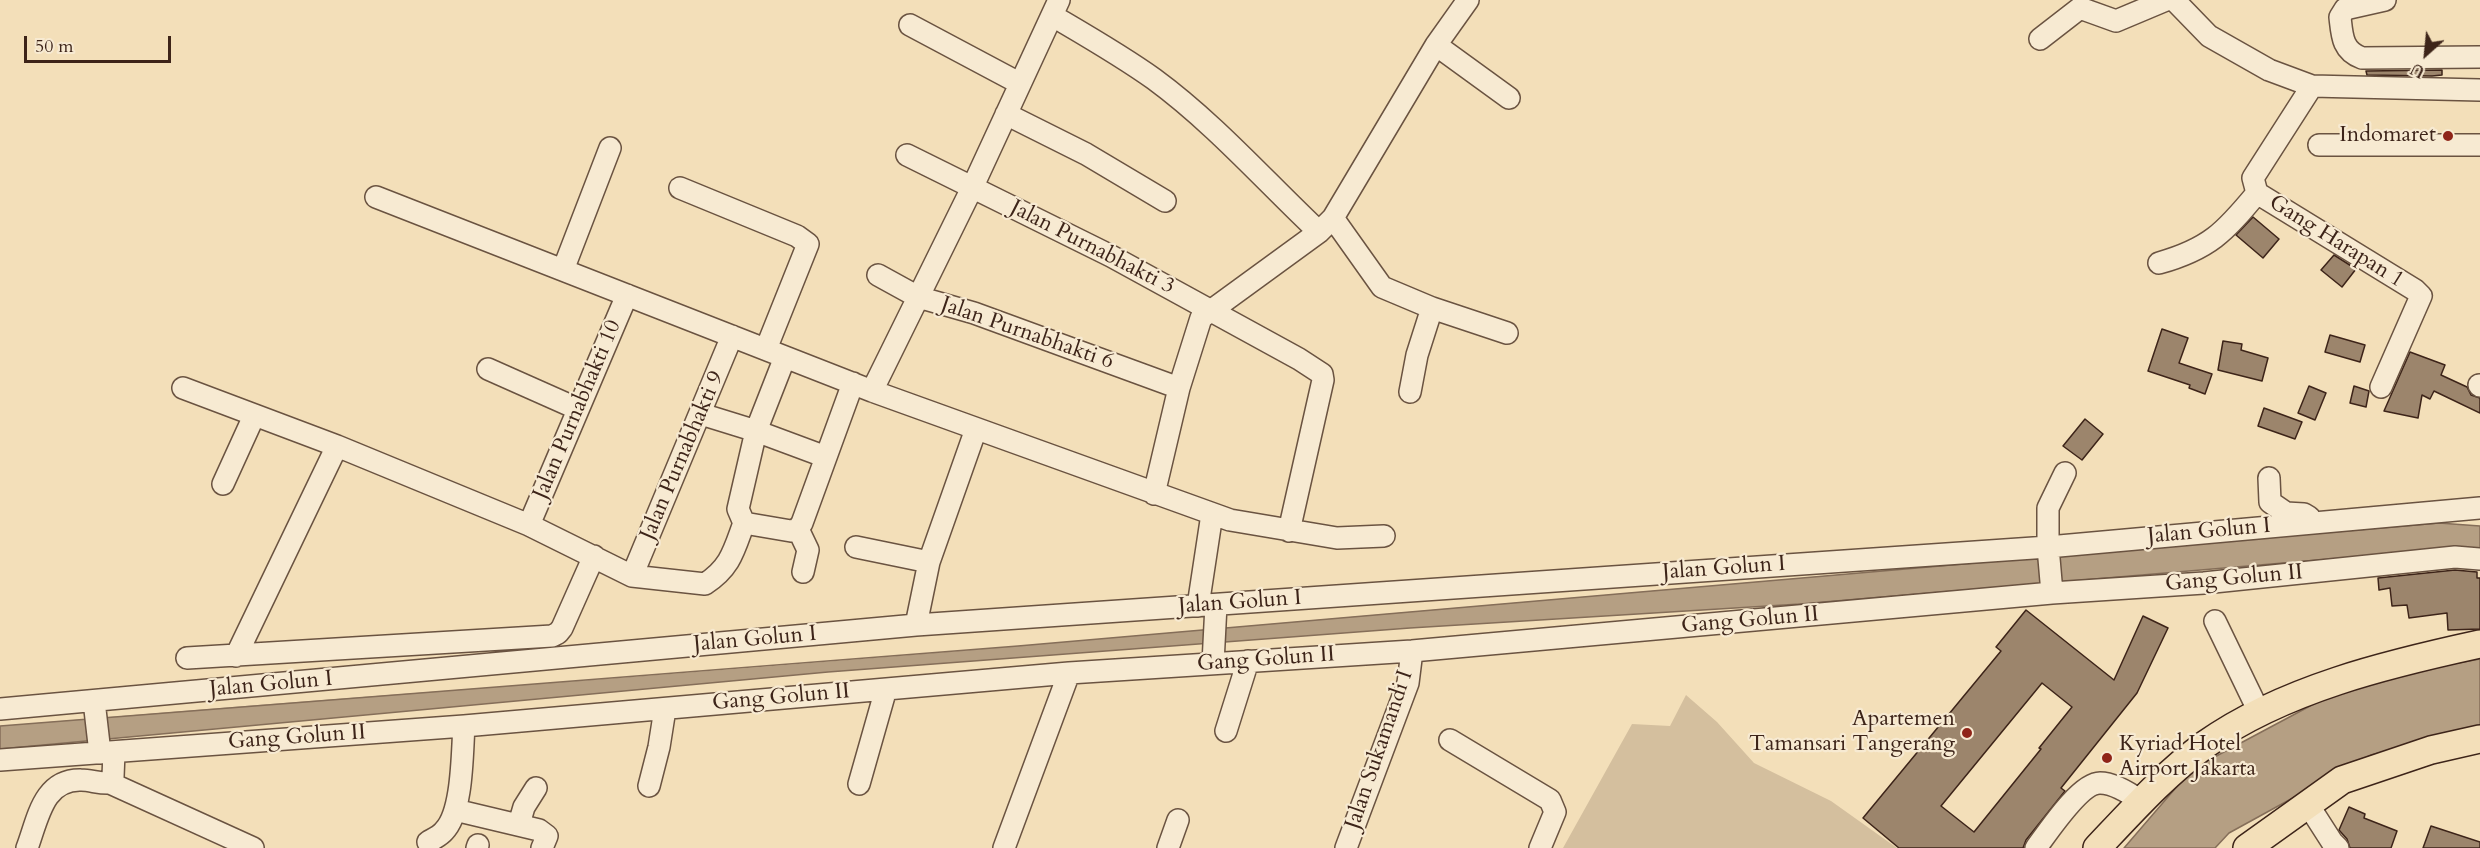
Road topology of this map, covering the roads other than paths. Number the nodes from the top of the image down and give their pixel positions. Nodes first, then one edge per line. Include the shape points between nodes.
1 (1468, 0) edge
2 (2166, 0) edge
3 (2174, 0) edge
4 (2385, 0) edge
5 (1056, 8) edge
6 (910, 25) dead end
7 (2040, 39) dead end
8 (1436, 45) junction
9 (2480, 57) edge
10 (1019, 83) junction
11 (2312, 86) junction
12 (2480, 90) edge
13 (1509, 98) dead end
14 (1006, 114) junction
15 (2480, 145) edge
16 (2319, 146) dead end
17 (610, 148) dead end
18 (907, 155) dead end
19 (973, 186) junction
20 (680, 188) dead end
21 (2257, 193) junction
22 (376, 197) dead end
23 (1165, 201) dead end
24 (1326, 225) junction
25 (2159, 263) dead end
26 (563, 270) junction
27 (878, 274) dead end
28 (627, 295) junction
29 (918, 297) junction
30 (1432, 308) junction
31 (1210, 310) junction
32 (1507, 333) dead end
33 (732, 336) junction
34 (766, 349) junction
35 (785, 357) junction
36 (488, 369) dead end
37 (852, 383) junction
38 (2381, 387) dead end
39 (183, 388) dead end
40 (1179, 388) junction
41 (872, 391) junction
42 (1410, 392) dead end
43 (578, 409) junction
44 (702, 414) junction
45 (254, 416) junction
46 (976, 429) junction
47 (756, 431) junction
48 (337, 446) junction
49 (825, 457) junction
50 (2066, 473) dead end
51 (2269, 478) dead end
52 (223, 484) dead end
53 (1154, 494) junction
54 (2480, 508) edge
55 (1212, 514) junction
56 (2312, 522) junction
57 (744, 523) junction
58 (529, 525) junction
59 (798, 529) junction
60 (1289, 531) junction
61 (1384, 536) dead end
62 (856, 547) dead end
63 (2048, 550) junction
64 (594, 556) junction
65 (2480, 559) edge
66 (929, 562) junction
67 (803, 572) dead end
68 (632, 576) junction
69 (2052, 591) junction
70 (1209, 612) junction
71 (2215, 621) dead end
72 (916, 625) junction
73 (2480, 644) edge
74 (1412, 651) junction
75 (236, 656) junction
76 (187, 658) dead end
77 (1213, 659) junction
78 (1248, 661) junction
79 (1069, 673) junction
80 (886, 689) junction
81 (94, 705) junction
82 (0, 709) edge
83 (665, 709) junction
84 (2260, 714) junction
85 (464, 726) junction
86 (1226, 731) dead end
87 (2480, 739) edge
88 (1450, 740) dead end
89 (104, 749) junction
90 (51, 756) junction
91 (0, 760) edge
92 (63, 782) junction
93 (110, 783) junction
94 (859, 784) dead end
95 (649, 786) dead end
96 (536, 788) dead end
97 (2142, 802) junction
98 (2307, 803) junction
99 (455, 810) junction
100 (1178, 820) dead end
101 (519, 824) junction
102 (428, 842) dead end
103 (27, 848) edge
104 (253, 848) edge
105 (542, 848) edge
106 (1004, 848) edge
107 (1168, 848) edge
108 (1346, 848) edge
109 (1540, 848) edge
110 (2036, 848) edge
111 (2097, 848) edge
112 (2247, 848) edge
113 (2338, 848) edge

1 - 8 street
2 - 7 street via 2116,21 2080,8
3 - 11 street via 2209,36 2269,70
4 - 9 street via 2344,9 2340,17 2342,33 2352,54 2362,58
5 - 10 street
5 - 24 street via 1155,80
6 - 10 street
8 - 13 street
8 - 24 street
10 - 14 street
11 - 12 street
11 - 21 street via 2253,178
14 - 19 street
14 - 23 street via 1086,154
15 - 16 street
17 - 26 street
18 - 19 street, Jalan Purnabhakti 3
19 - 29 street
19 - 31 street, Jalan Purnabhakti 3
20 - 34 street via 808,244
21 - 25 street via 2218,236 2187,255
21 - 38 street, Gang Harapan 1 via 2421,296
22 - 26 street
24 - 30 street via 1382,287
24 - 31 street
26 - 28 street
27 - 29 street, Jalan Purnabhakti 6
28 - 33 street
28 - 43 street, Jalan Purnabhakti 10
29 - 40 street, Jalan Purnabhakti 6 via 974,313
29 - 41 street
30 - 32 street
30 - 42 street
31 - 40 street via 1201,318
31 - 60 street, Jalan Purnabhakti 3 via 1322,374
33 - 34 street
33 - 44 street, Jalan Purnabhakti 9
34 - 35 street
35 - 37 street
35 - 47 street
36 - 43 street
37 - 41 street
37 - 49 street
39 - 45 street
40 - 53 street
41 - 46 street
43 - 58 street, Jalan Purnabhakti 10
44 - 47 street
44 - 68 street, Jalan Purnabhakti 9
45 - 48 street
45 - 52 street
46 - 53 street
46 - 66 street
47 - 49 street
47 - 57 street via 738,509
48 - 58 street
48 - 75 street
49 - 59 street
50 - 63 street via 2048,508
51 - 56 street via 2270,502 2286,513 2304,514
53 - 55 street
54 - 56 street, Jalan Golun I
55 - 60 street
55 - 70 street
56 - 63 street, Jalan Golun I
57 - 59 street
57 - 68 street via 730,561 721,574 705,584
58 - 64 street
59 - 67 street via 808,550
60 - 61 street via 1337,538
62 - 66 street
63 - 69 street
63 - 70 street, Jalan Golun I
64 - 68 street
64 - 75 street via 562,628 552,636
65 - 69 street, Gang Golun II via 2455,557 2204,583
66 - 72 street
69 - 74 street, Gang Golun II
70 - 72 street, Jalan Golun I
70 - 77 street
71 - 84 street
72 - 81 street, Jalan Golun I
73 - 84 main road via 2329,683
74 - 78 street, Gang Golun II
74 - 108 street, Jalan Sukamandi I via 1408,683
75 - 76 street
77 - 78 street, Gang Golun II
77 - 79 street, Gang Golun II
78 - 86 street
79 - 80 street, Gang Golun II
79 - 106 street
80 - 83 street, Gang Golun II
80 - 94 street
81 - 82 street, Jalan Golun I
81 - 89 street
83 - 85 street, Gang Golun II
83 - 95 street
84 - 97 main road via 2207,744
85 - 89 street, Gang Golun II
85 - 99 street
87 - 98 main road via 2431,750 2342,780
88 - 109 street via 1550,800 1555,812
89 - 90 street, Gang Golun II
89 - 93 street via 113,777
90 - 91 street, Gang Golun II
90 - 92 street via 61,768
92 - 93 street
92 - 103 street via 48,794
93 - 104 street
96 - 101 street
97 - 110 street via 2127,791 2099,783 2083,790
97 - 111 main road
98 - 112 main road
98 - 113 street
99 - 101 street
99 - 102 street via 445,831
100 - 107 street
101 - 105 street via 547,836

